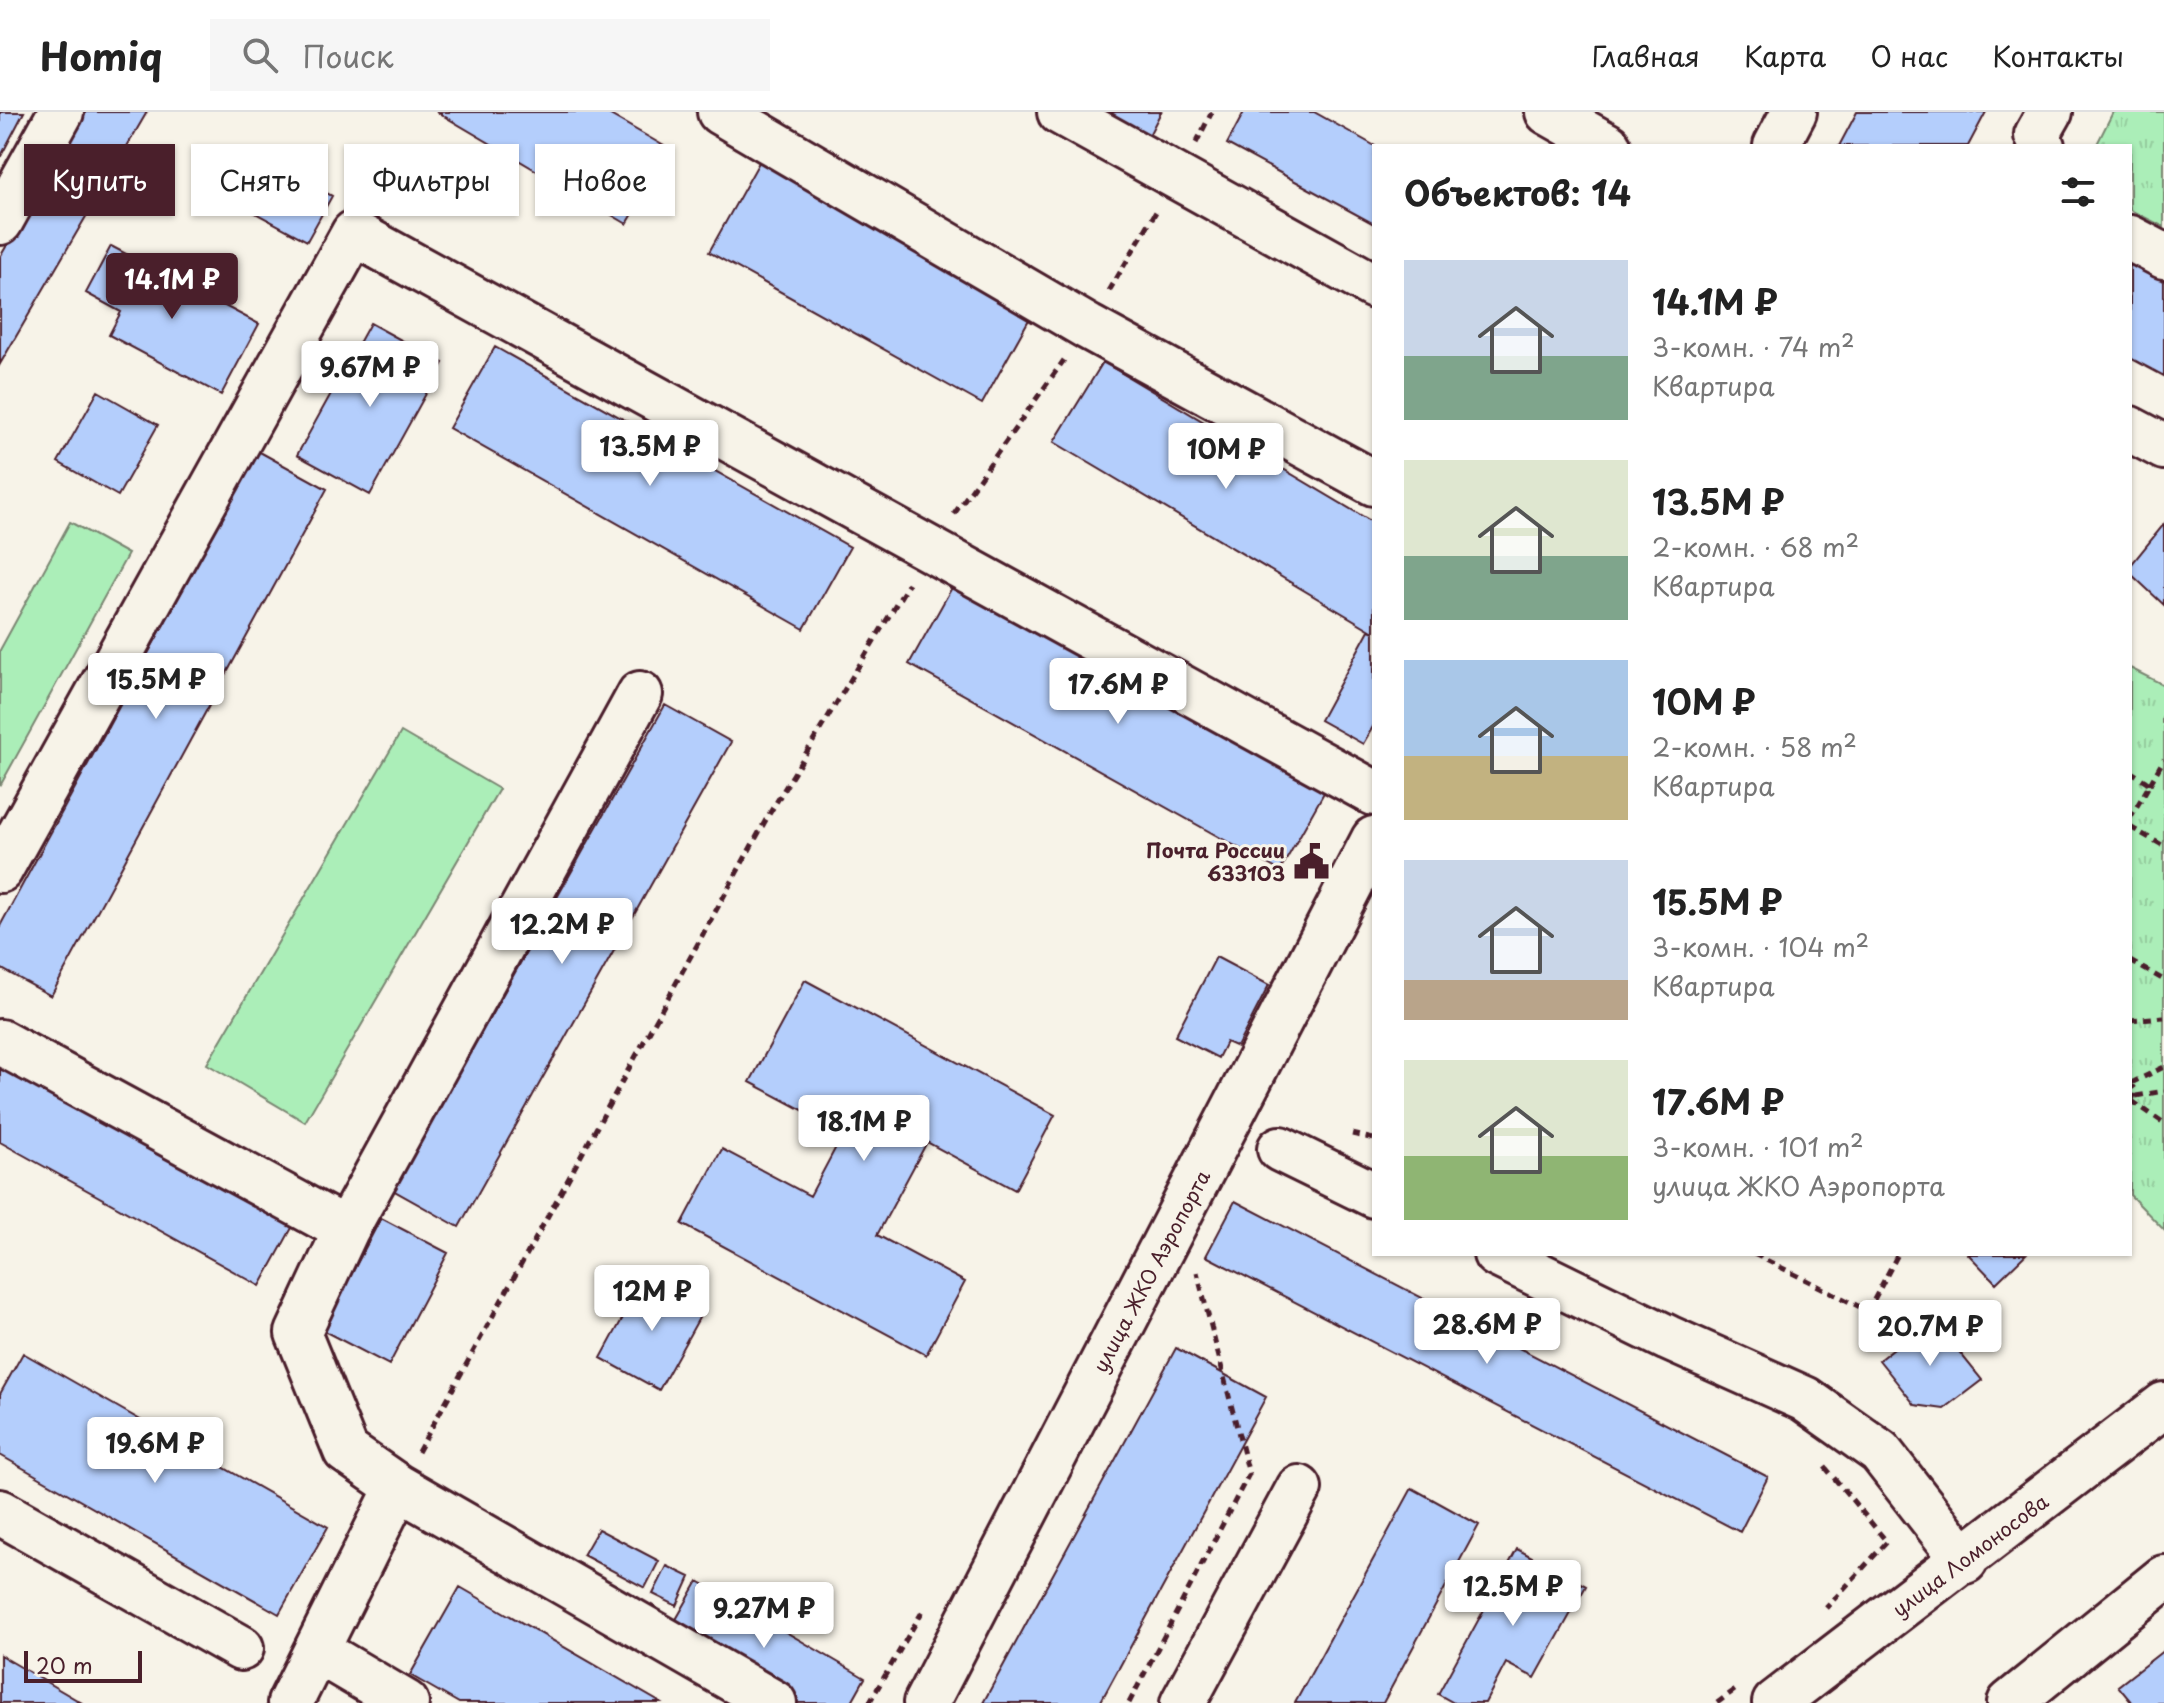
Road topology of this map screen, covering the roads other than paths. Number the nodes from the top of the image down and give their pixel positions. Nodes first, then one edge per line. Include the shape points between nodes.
1 (61, 112) edge
2 (1060, 112) edge
3 (1548, 112) edge
4 (1794, 112) edge
5 (2050, 112) edge
6 (735, 116) edge
7 (1604, 144) edge
8 (1777, 144) edge
9 (2041, 144) edge
10 (0, 222) edge
11 (2132, 239) edge
12 (2164, 256) edge
13 (1372, 285) edge
14 (2132, 430) edge
15 (2164, 447) edge
16 (1372, 482) edge
17 (640, 694) dead end
18 (1372, 792) edge
19 (1372, 843) edge
20 (0, 870) edge
21 (0, 1042) edge
22 (1280, 1149) dead end
23 (1372, 1194) edge
24 (346, 1230) junction
25 (1500, 1256) edge
26 (2164, 1405) edge
27 (398, 1487) junction
28 (1299, 1488) dead end
29 (0, 1512) edge
30 (1965, 1561) junction
31 (2164, 1578) edge
32 (241, 1648) dead end
33 (318, 1651) junction
34 (1758, 1694) edge
35 (290, 1703) edge
36 (406, 1703) edge
37 (774, 1703) edge
38 (926, 1703) edge
39 (1183, 1703) edge
40 (2010, 1703) edge

1 - 10 street
2 - 13 street
3 - 7 street
4 - 8 street
5 - 9 street via 2037,135
6 - 16 street via 1088,327
11 - 12 street
14 - 15 street
17 - 24 street
18 - 20 street via 354,233
19 - 38 street, улица ЖКО Аэропорта
21 - 24 street
22 - 23 street
24 - 27 street via 298,1333 346,1451
25 - 30 street via 1805,1399 1880,1452
26 - 30 street, улица Ломоносова
27 - 33 street
27 - 37 street
28 - 39 street
29 - 32 street
30 - 34 street, улица Ломоносова
31 - 40 street
33 - 35 street
33 - 36 street

